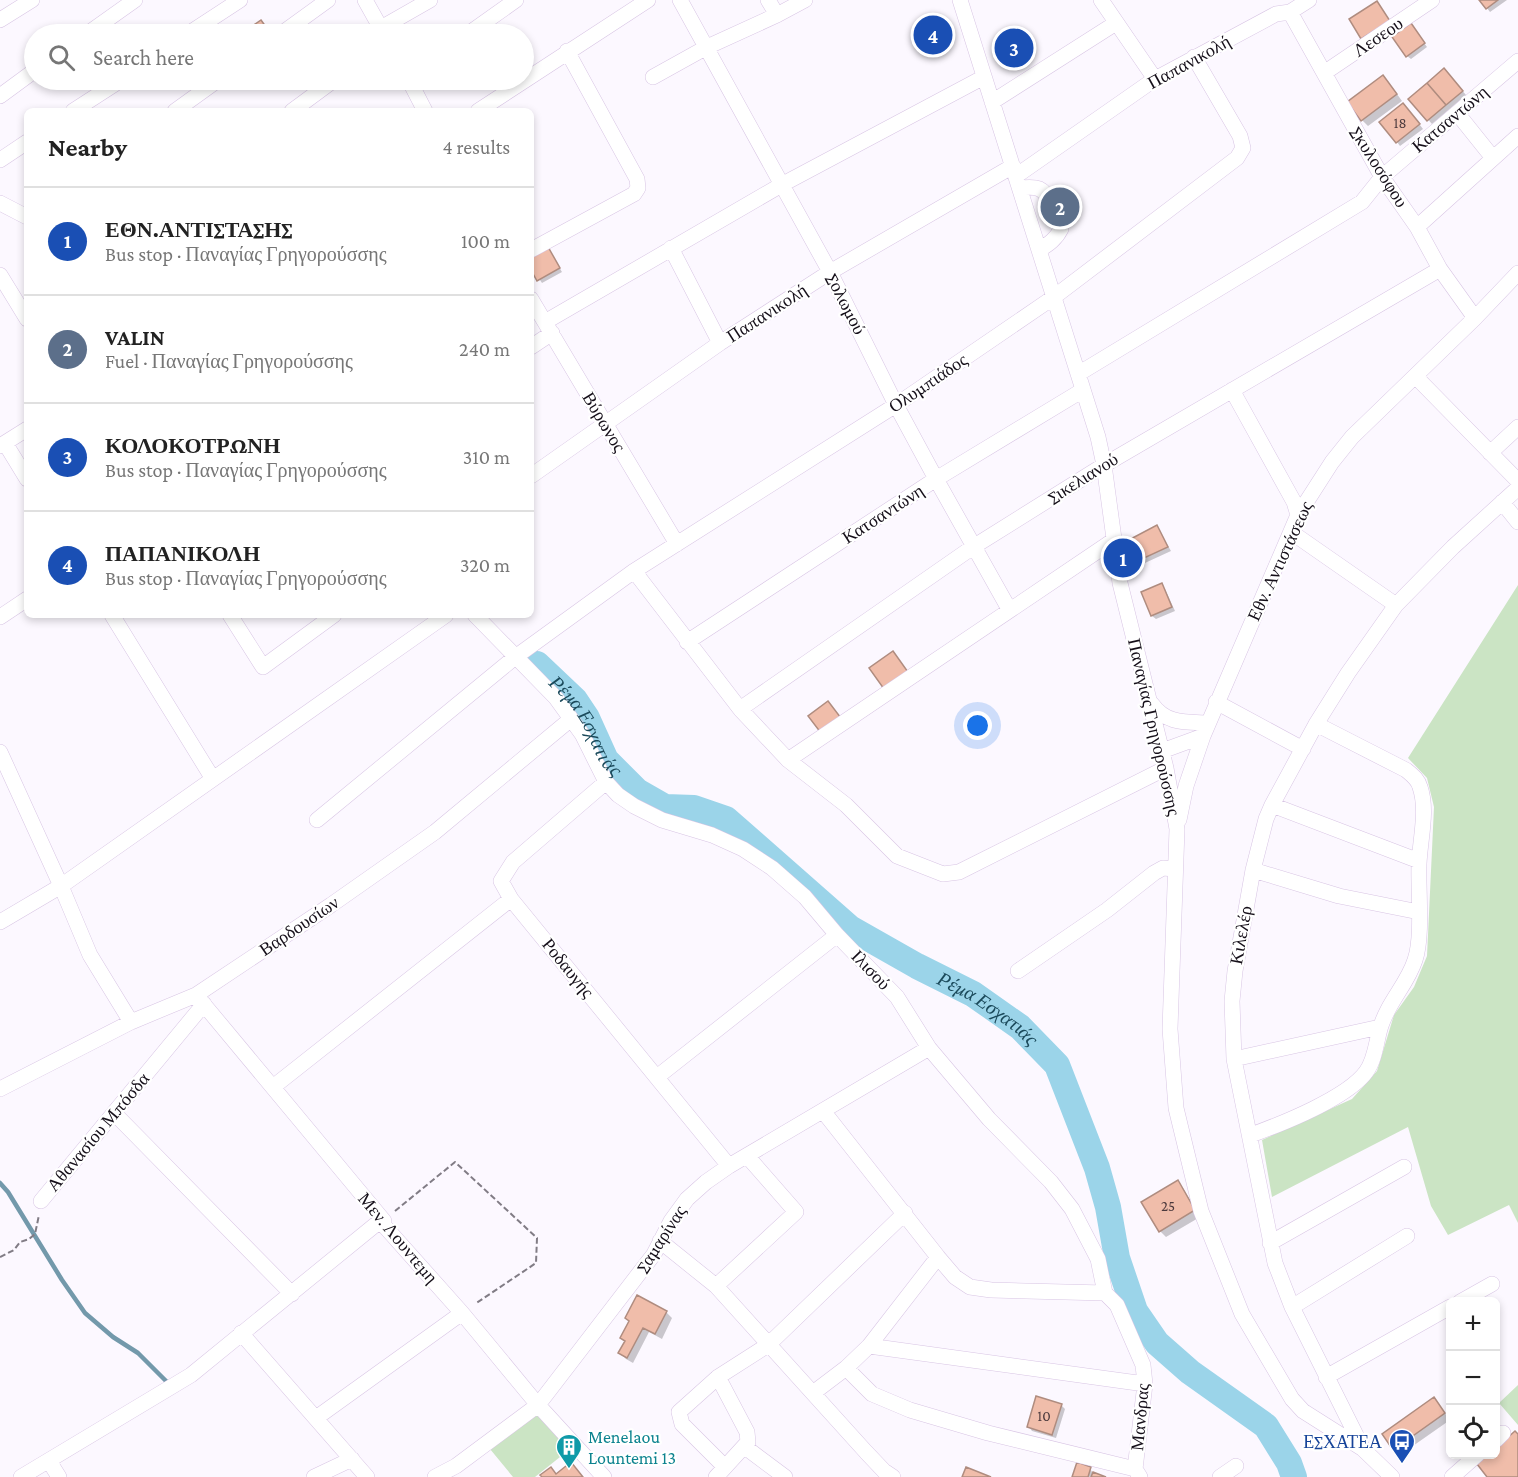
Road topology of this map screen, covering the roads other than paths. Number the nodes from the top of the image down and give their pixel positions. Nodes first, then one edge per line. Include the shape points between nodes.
1 (32, 0) edge
2 (135, 0) edge
3 (240, 0) edge
4 (328, 0) edge
5 (365, 0) edge
6 (430, 0) edge
7 (516, 0) edge
8 (648, 0) edge
9 (680, 0) edge
10 (768, 0) edge
11 (805, 0) edge
12 (1101, 0) edge
13 (1309, 0) edge
14 (1432, 0) edge
15 (962, 1) edge
16 (1290, 12) junction
17 (777, 15) junction
18 (0, 20) edge
19 (1116, 23) junction
20 (101, 24) edge
21 (203, 24) edge
22 (295, 24) edge
23 (379, 24) edge
24 (394, 24) edge
25 (482, 24) edge
26 (707, 47) junction
27 (567, 51) junction
28 (1194, 57) junction
29 (1518, 61) edge
30 (534, 73) edge
31 (1324, 73) junction
32 (653, 77) dead end
33 (984, 77) junction
34 (24, 78) edge
35 (1155, 79) junction
36 (106, 90) edge
37 (204, 90) edge
38 (320, 90) edge
39 (414, 90) edge
40 (509, 90) edge
41 (0, 96) edge
42 (992, 102) junction
43 (78, 108) edge
44 (179, 108) edge
45 (296, 108) edge
46 (423, 108) edge
47 (482, 108) edge
48 (1457, 113) junction
49 (1518, 136) edge
50 (24, 144) edge
51 (1493, 158) junction
52 (0, 160) edge
53 (1016, 177) junction
54 (1382, 177) junction
55 (783, 184) junction
56 (0, 203) edge
57 (24, 215) edge
58 (1417, 227) junction
59 (534, 248) edge
60 (671, 248) junction
61 (1039, 250) junction
62 (1440, 269) junction
63 (830, 272) junction
64 (1518, 273) edge
65 (0, 275) edge
66 (1054, 297) junction
67 (534, 304) edge
68 (24, 314) edge
69 (1475, 318) junction
70 (548, 328) junction
71 (720, 343) junction
72 (534, 344) edge
73 (1078, 374) junction
74 (1416, 377) junction
75 (1083, 390) junction
76 (1232, 390) junction
77 (896, 405) junction
78 (606, 424) junction
79 (1518, 428) edge
80 (24, 431) edge
81 (2, 445) edge
82 (1490, 453) junction
83 (1104, 465) junction
84 (24, 474) edge
85 (534, 474) edge
86 (936, 479) junction
87 (1518, 481) edge
88 (1518, 488) edge
89 (1502, 502) junction
90 (1298, 515) junction
91 (1518, 522) edge
92 (1291, 532) junction
93 (1114, 540) junction
94 (677, 544) junction
95 (973, 547) junction
96 (634, 571) junction
97 (24, 601) edge
98 (1396, 605) junction
99 (1010, 609) junction
100 (0, 617) edge
101 (114, 618) edge
102 (232, 618) edge
103 (330, 618) edge
104 (442, 618) edge
105 (478, 618) edge
106 (687, 642) junction
107 (514, 657) junction
108 (1149, 699) junction
109 (1216, 702) junction
110 (740, 709) junction
111 (572, 719) junction
112 (1316, 724) junction
113 (1205, 729) junction
114 (1303, 749) junction
115 (1162, 751) junction
116 (0, 752) edge
117 (788, 760) junction
118 (1166, 768) junction
119 (213, 779) junction
120 (606, 782) junction
121 (1272, 805) junction
122 (317, 820) dead end
123 (1177, 829) junction
124 (1419, 861) junction
125 (1175, 869) junction
126 (1253, 870) junction
127 (61, 886) junction
128 (511, 899) junction
129 (1419, 912) junction
130 (0, 922) edge
131 (837, 935) junction
132 (1018, 971) dead end
133 (200, 1000) junction
134 (131, 1022) junction
135 (1380, 1027) junction
136 (929, 1048) junction
137 (1234, 1059) junction
138 (657, 1077) junction
139 (273, 1087) junction
140 (0, 1089) edge
141 (823, 1111) junction
142 (114, 1113) junction
143 (1251, 1135) junction
144 (747, 1156) junction
145 (729, 1166) junction
146 (1404, 1167) dead end
147 (41, 1201) road end
148 (905, 1213) junction
149 (382, 1221) junction
150 (1407, 1236) dead end
151 (660, 1241) junction
152 (1270, 1243) junction
153 (938, 1257) junction
154 (1492, 1284) dead end
155 (716, 1286) junction
156 (1105, 1293) junction
157 (292, 1294) junction
158 (1469, 1297) edge
159 (1292, 1307) junction
160 (1446, 1309) edge
161 (462, 1312) junction
162 (241, 1333) junction
163 (768, 1345) junction
164 (869, 1346) junction
165 (846, 1368) junction
166 (718, 1377) junction
167 (1326, 1377) junction
168 (1145, 1384) junction
169 (813, 1393) junction
170 (538, 1405) junction
171 (316, 1418) junction
172 (745, 1447) junction
173 (1363, 1449) junction
174 (1473, 1459) edge
175 (352, 1460) junction
176 (49, 1461) junction
177 (1236, 1466) dead end
178 (721, 1472) edge
179 (1138, 1473) edge
180 (21, 1477) edge
181 (59, 1477) edge
182 (314, 1477) edge
183 (367, 1477) edge
184 (435, 1477) edge
185 (604, 1477) edge
186 (785, 1477) edge
187 (893, 1477) edge
188 (1220, 1477) edge
189 (1392, 1477) edge
190 (1452, 1477) edge

1 - 18 street
2 - 20 street
3 - 21 street
4 - 22 street
5 - 23 street
6 - 24 street
7 - 25 street
8 - 27 street
9 - 26 street, Σολωμού
10 - 17 street
11 - 17 street
12 - 19 street
13 - 16 street, Παπανικολή
14 - 31 street, Λεσεου
15 - 33 street, Παναγίας Γρηγορούσσης
16 - 28 street, Παπανικολή via 1276,14
16 - 31 street, Σκυλοσόφου
17 - 26 street
19 - 35 street
19 - 42 street
26 - 32 street
26 - 55 street, Σολωμού
27 - 30 street
27 - 59 street via 637,179 638,188 634,194
28 - 35 street, Παπανικολή
28 - 66 street, Ολυμπιάδος via 1240,136 1243,148 1237,158
29 - 48 street, Κατσαντώνη
31 - 54 street, Σκυλοσόφου
33 - 42 street, Παναγίας Γρηγορούσσης
33 - 55 street
34 - 41 street
35 - 53 street, Παπανικολή
36 - 43 street
37 - 44 street
38 - 45 street
39 - 46 street
40 - 47 street
42 - 53 street, Παναγίας Γρηγορούσσης
48 - 51 street
48 - 54 street, Κατσαντώνη
49 - 51 street
50 - 52 street
51 - 58 street
53 - 61 street, Παναγίας Γρηγορούσσης
53 - 61 street via 1047,193 1061,229
53 - 63 street, Παπανικολή
54 - 58 street, Σκυλοσόφου
54 - 73 street, Κατσαντώνη via 1362,202
55 - 60 street
55 - 63 street, Σολωμού
56 - 57 street
58 - 62 street, Σκυλοσόφου
60 - 70 street
60 - 71 street
61 - 66 street, Παναγίας Γρηγορούσσης
62 - 69 street, Σκυλοσόφου
62 - 76 street, Σικελιανού
63 - 71 street, Παπανικολή
63 - 77 street, Σολωμού
64 - 69 street, Εθν. Αντιστάσεως
65 - 68 street
66 - 73 street, Παναγίας Γρηγορούσσης
66 - 77 street, Ολυμπιάδος
67 - 70 street, Βύρωνος
69 - 74 street, Εθν. Αντιστάσεως
70 - 72 street
70 - 78 street, Βύρωνος
71 - 78 street, Παπανικολή
73 - 75 street, Παναγίας Γρηγορούσσης
74 - 82 street
74 - 90 street, Εθν. Αντιστάσεως via 1352,437
75 - 83 street, Παναγίας Γρηγορούσσης
75 - 86 street, Κατσαντώνη
76 - 83 street, Σικελιανού
76 - 90 street
77 - 86 street, Σολωμού
77 - 94 street, Ολυμπιάδος
78 - 85 street, Παπανικολή
78 - 94 street, Βύρωνος
79 - 82 street
80 - 81 street
81 - 84 street
82 - 87 street
83 - 93 street, Παναγίας Γρηγορούσσης
83 - 95 street, Σικελιανού
86 - 95 street, Σολωμού
86 - 106 street, Κατσαντώνη
88 - 89 street, Κιλελέρ
89 - 91 street
89 - 98 street, Κιλελέρ
90 - 92 street, Εθν. Αντιστάσεως
92 - 98 street
92 - 109 street, Εθν. Αντιστάσεως
93 - 99 street
93 - 108 street, Παναγίας Γρηγορούσσης via 1120,583
94 - 96 street, Ολυμπιάδος
95 - 99 street, Σολωμού
95 - 110 street, Σικελιανού
96 - 106 street
96 - 107 street, Ολυμπιάδος
97 - 100 street
98 - 112 street, Κιλελέρ
99 - 117 street
101 - 119 street
102 - 103 street via 262,667
104 - 119 street
105 - 107 street, Ιλισού
106 - 110 street
107 - 111 street, Ιλισού
107 - 122 street, Ολυμπιάδος
108 - 113 street via 1159,713
108 - 115 street, Παναγίας Γρηγορούσσης
109 - 113 street, Εθν. Αντιστάσεως
109 - 114 street
110 - 117 street
111 - 120 street, Ιλισού
111 - 133 street, Βαρδουσίων via 435,832
112 - 114 street, Κιλελέρ
112 - 124 street via 1416,778 1421,788 1424,826
113 - 115 street
113 - 123 street, Εθν. Αντιστάσεως
114 - 121 street, Κιλελέρ
115 - 118 street, Παναγίας Γρηγορούσσης
116 - 127 street
117 - 118 street via 846,805 897,856 951,874
118 - 123 street, Παναγίας Γρηγορούσσης
119 - 127 street
120 - 128 street, Ροδαυγής via 513,861 501,881
120 - 131 street, Ιλισού via 634,806 662,820 712,835 772,868 805,897
121 - 124 street
121 - 126 street, Κιλελέρ
123 - 125 street, Παναγίας Γρηγορούσσης
124 - 129 street
125 - 132 street via 1163,868 1154,873
125 - 173 street, Παναγίας Γρηγορούσσης via 1171,1041 1176,1108 1201,1211 1242,1314 1292,1399
126 - 129 street via 1339,896
126 - 137 street, Κιλελέρ via 1234,970
127 - 130 street
127 - 134 street via 90,956
128 - 138 street, Ροδαυγής
128 - 139 street
129 - 135 street via 1416,958
131 - 136 street, Ιλισού via 897,998
131 - 138 street
133 - 134 street, Βαρδουσίων
133 - 139 street, Μεν. Λουντεμη
133 - 142 street, Αθανασίου Μπόσδα
134 - 140 street, Βαρδουσίων
135 - 137 street
135 - 143 street via 1367,1071 1352,1088
136 - 141 street, Σαμαρίνας
136 - 156 street, Ιλισού via 1072,1209 1098,1259
137 - 143 street, Κιλελέρ
138 - 145 street, Ροδαυγής
139 - 149 street, Μεν. Λουντεμη
141 - 144 street, Σαμαρίνας
141 - 148 street
142 - 147 street, Αθανασίου Μπόσδα
142 - 157 street
143 - 152 street, Κιλελέρ
144 - 145 street, Σαμαρίνας
144 - 155 street via 796,1212
145 - 151 street, Σαμαρίνας via 687,1199
146 - 152 street
148 - 153 street
148 - 163 street
149 - 157 street
149 - 161 street, Μεν. Λουντεμη
150 - 159 street
151 - 155 street
151 - 170 street, Σαμαρίνας
152 - 159 street, Κιλελέρ
153 - 156 street via 970,1287
153 - 164 street
154 - 158 street
155 - 163 street
156 - 168 street, Μανδρας via 1117,1305 1143,1365
157 - 162 street
159 - 167 street, Κιλελέρ
160 - 167 street
161 - 170 street, Μεν. Λουντεμη
161 - 171 street
162 - 171 street
162 - 176 street via 191,1376
163 - 166 street
163 - 169 street
164 - 165 street
164 - 168 street
165 - 169 street
165 - 179 street via 872,1394 910,1410
166 - 172 street via 747,1432
166 - 178 street via 679,1412 679,1418
167 - 173 street, Κιλελέρ
168 - 179 street, Μανδρας
169 - 187 street via 876,1464
170 - 184 street, Σαμαρίνας via 456,1466
170 - 185 street, Μεν. Λουντεμη
171 - 175 street
172 - 178 street
172 - 186 street
173 - 189 street, Παναγίας Γρηγορούσσης
174 - 190 street
175 - 182 street
175 - 183 street
176 - 180 street
176 - 181 street
177 - 188 street

